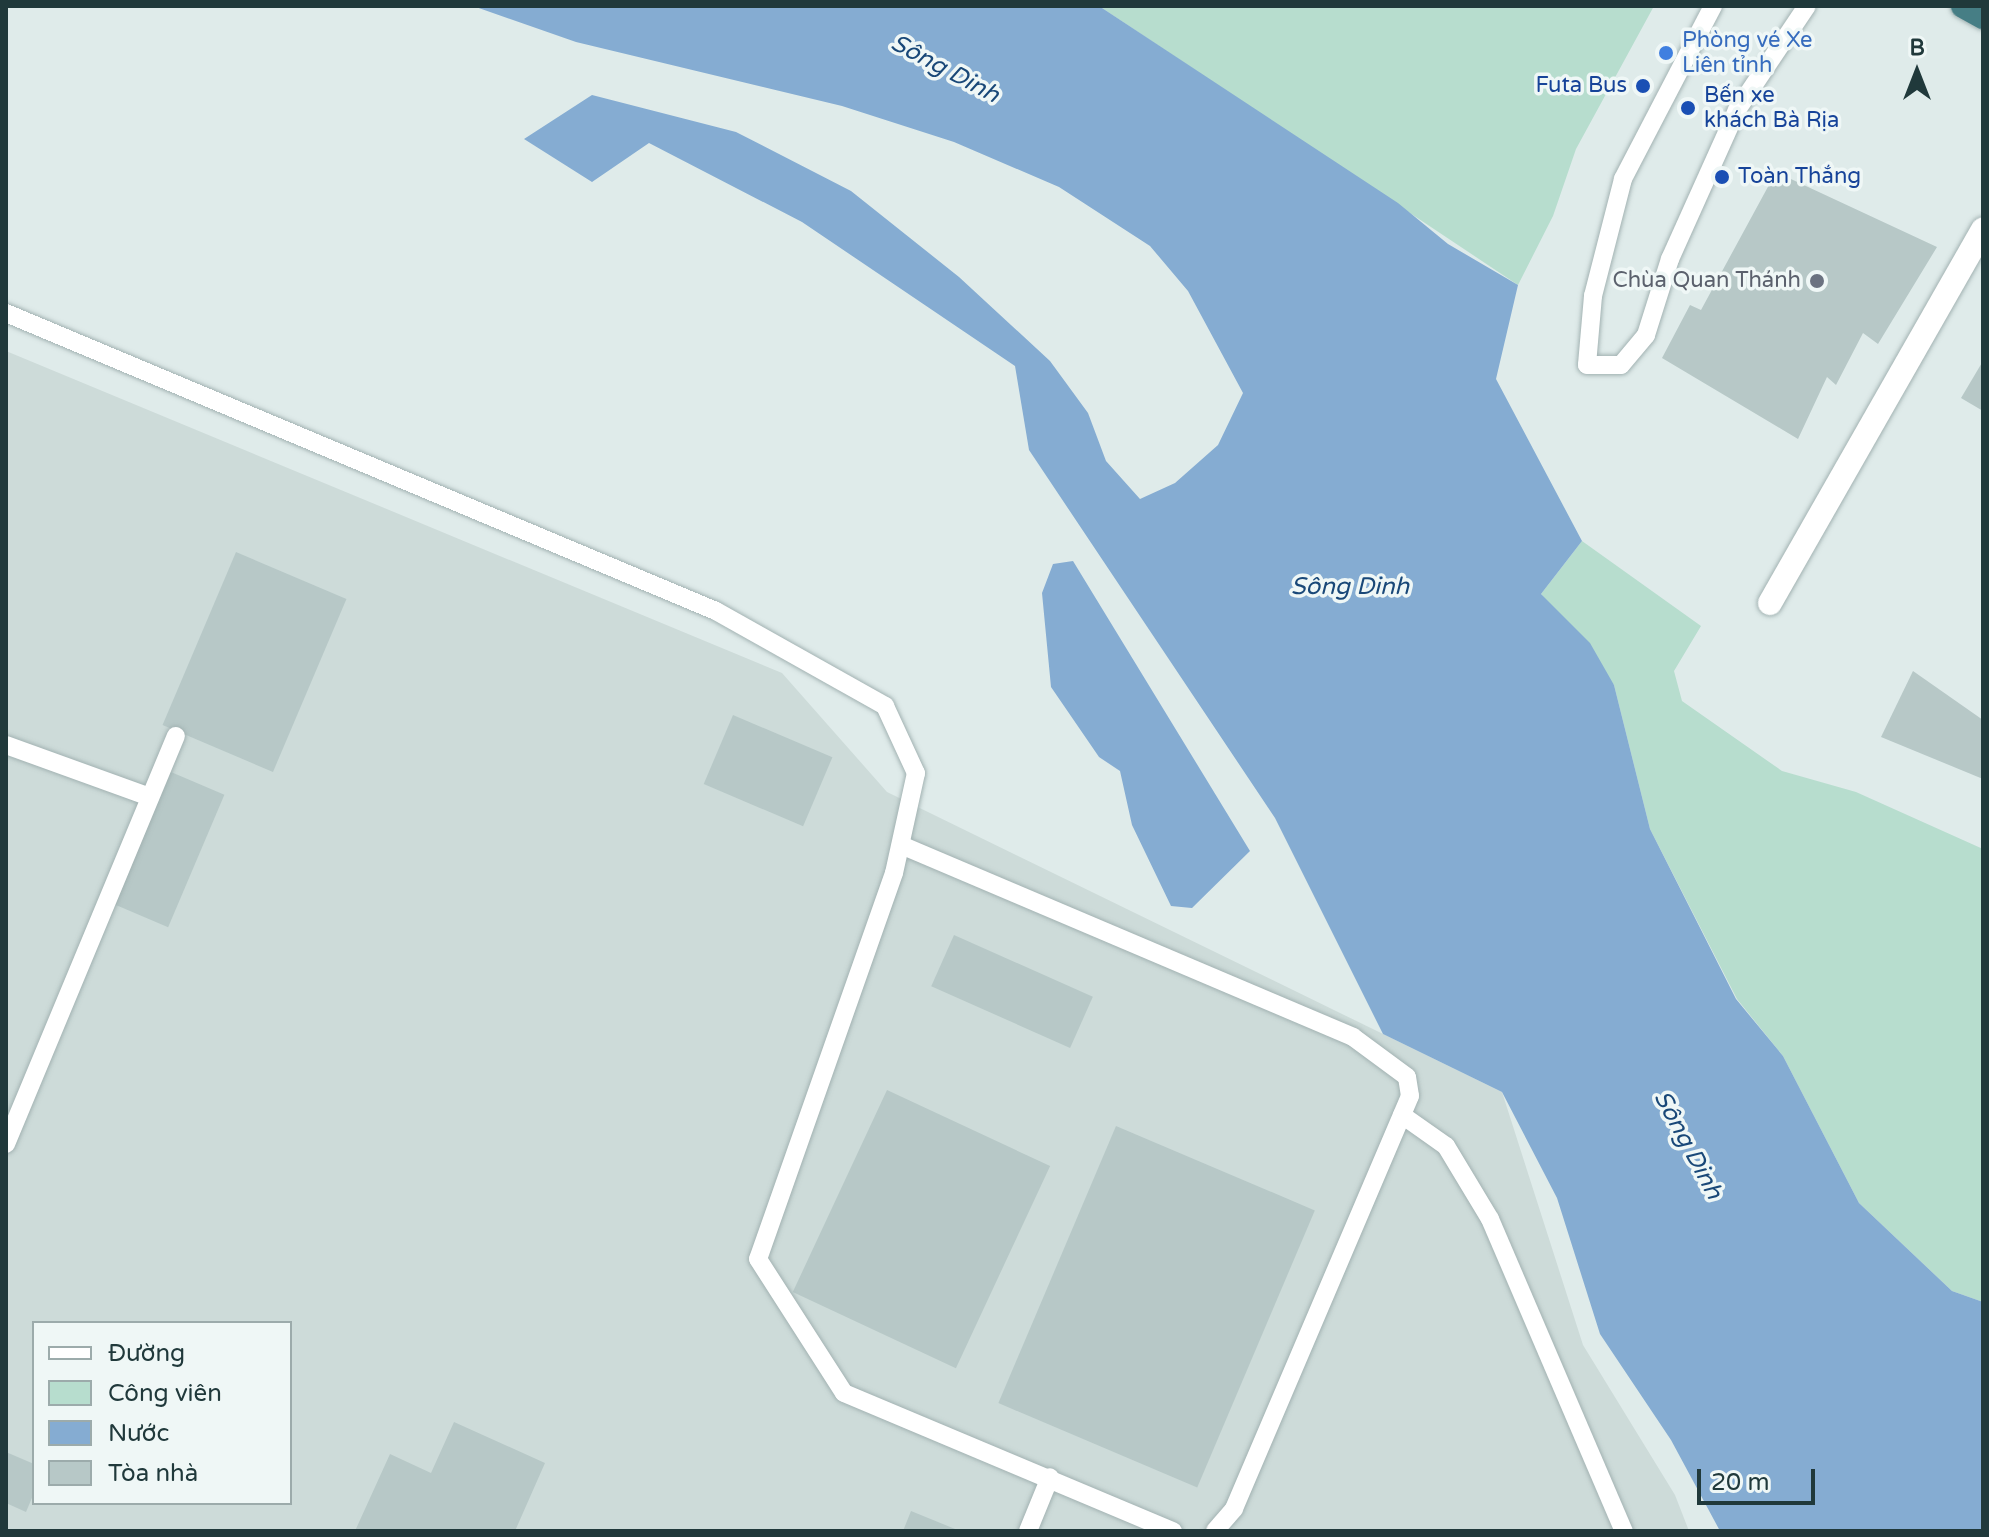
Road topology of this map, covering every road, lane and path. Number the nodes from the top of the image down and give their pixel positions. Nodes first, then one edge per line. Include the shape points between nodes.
1 (1713, 6) edge
2 (1807, 6) edge
3 (1963, 6) edge
4 (1983, 17) edge
5 (1983, 230) edge
6 (6, 313) edge
7 (1770, 603) dead end
8 (176, 736) dead end
9 (6, 745) edge
10 (150, 797) junction
11 (901, 845) junction
12 (1402, 1115) junction
13 (6, 1144) edge
14 (1050, 1477) junction
15 (1028, 1531) edge
16 (1173, 1531) edge
17 (1215, 1531) edge
18 (1624, 1531) edge

1 - 2 lane via 1623,179 1593,296 1587,365 1621,365 1646,335 1670,259 1737,110
3 - 4 highway
5 - 7 street
6 - 11 lane via 716,611 885,706 916,773
8 - 10 lane
9 - 10 lane
10 - 13 lane
11 - 12 lane via 1353,1037 1407,1077 1410,1096
11 - 14 lane via 758,1259 844,1393
12 - 17 lane via 1234,1509
12 - 18 lane via 1446,1146 1490,1219
14 - 15 lane
14 - 16 lane

